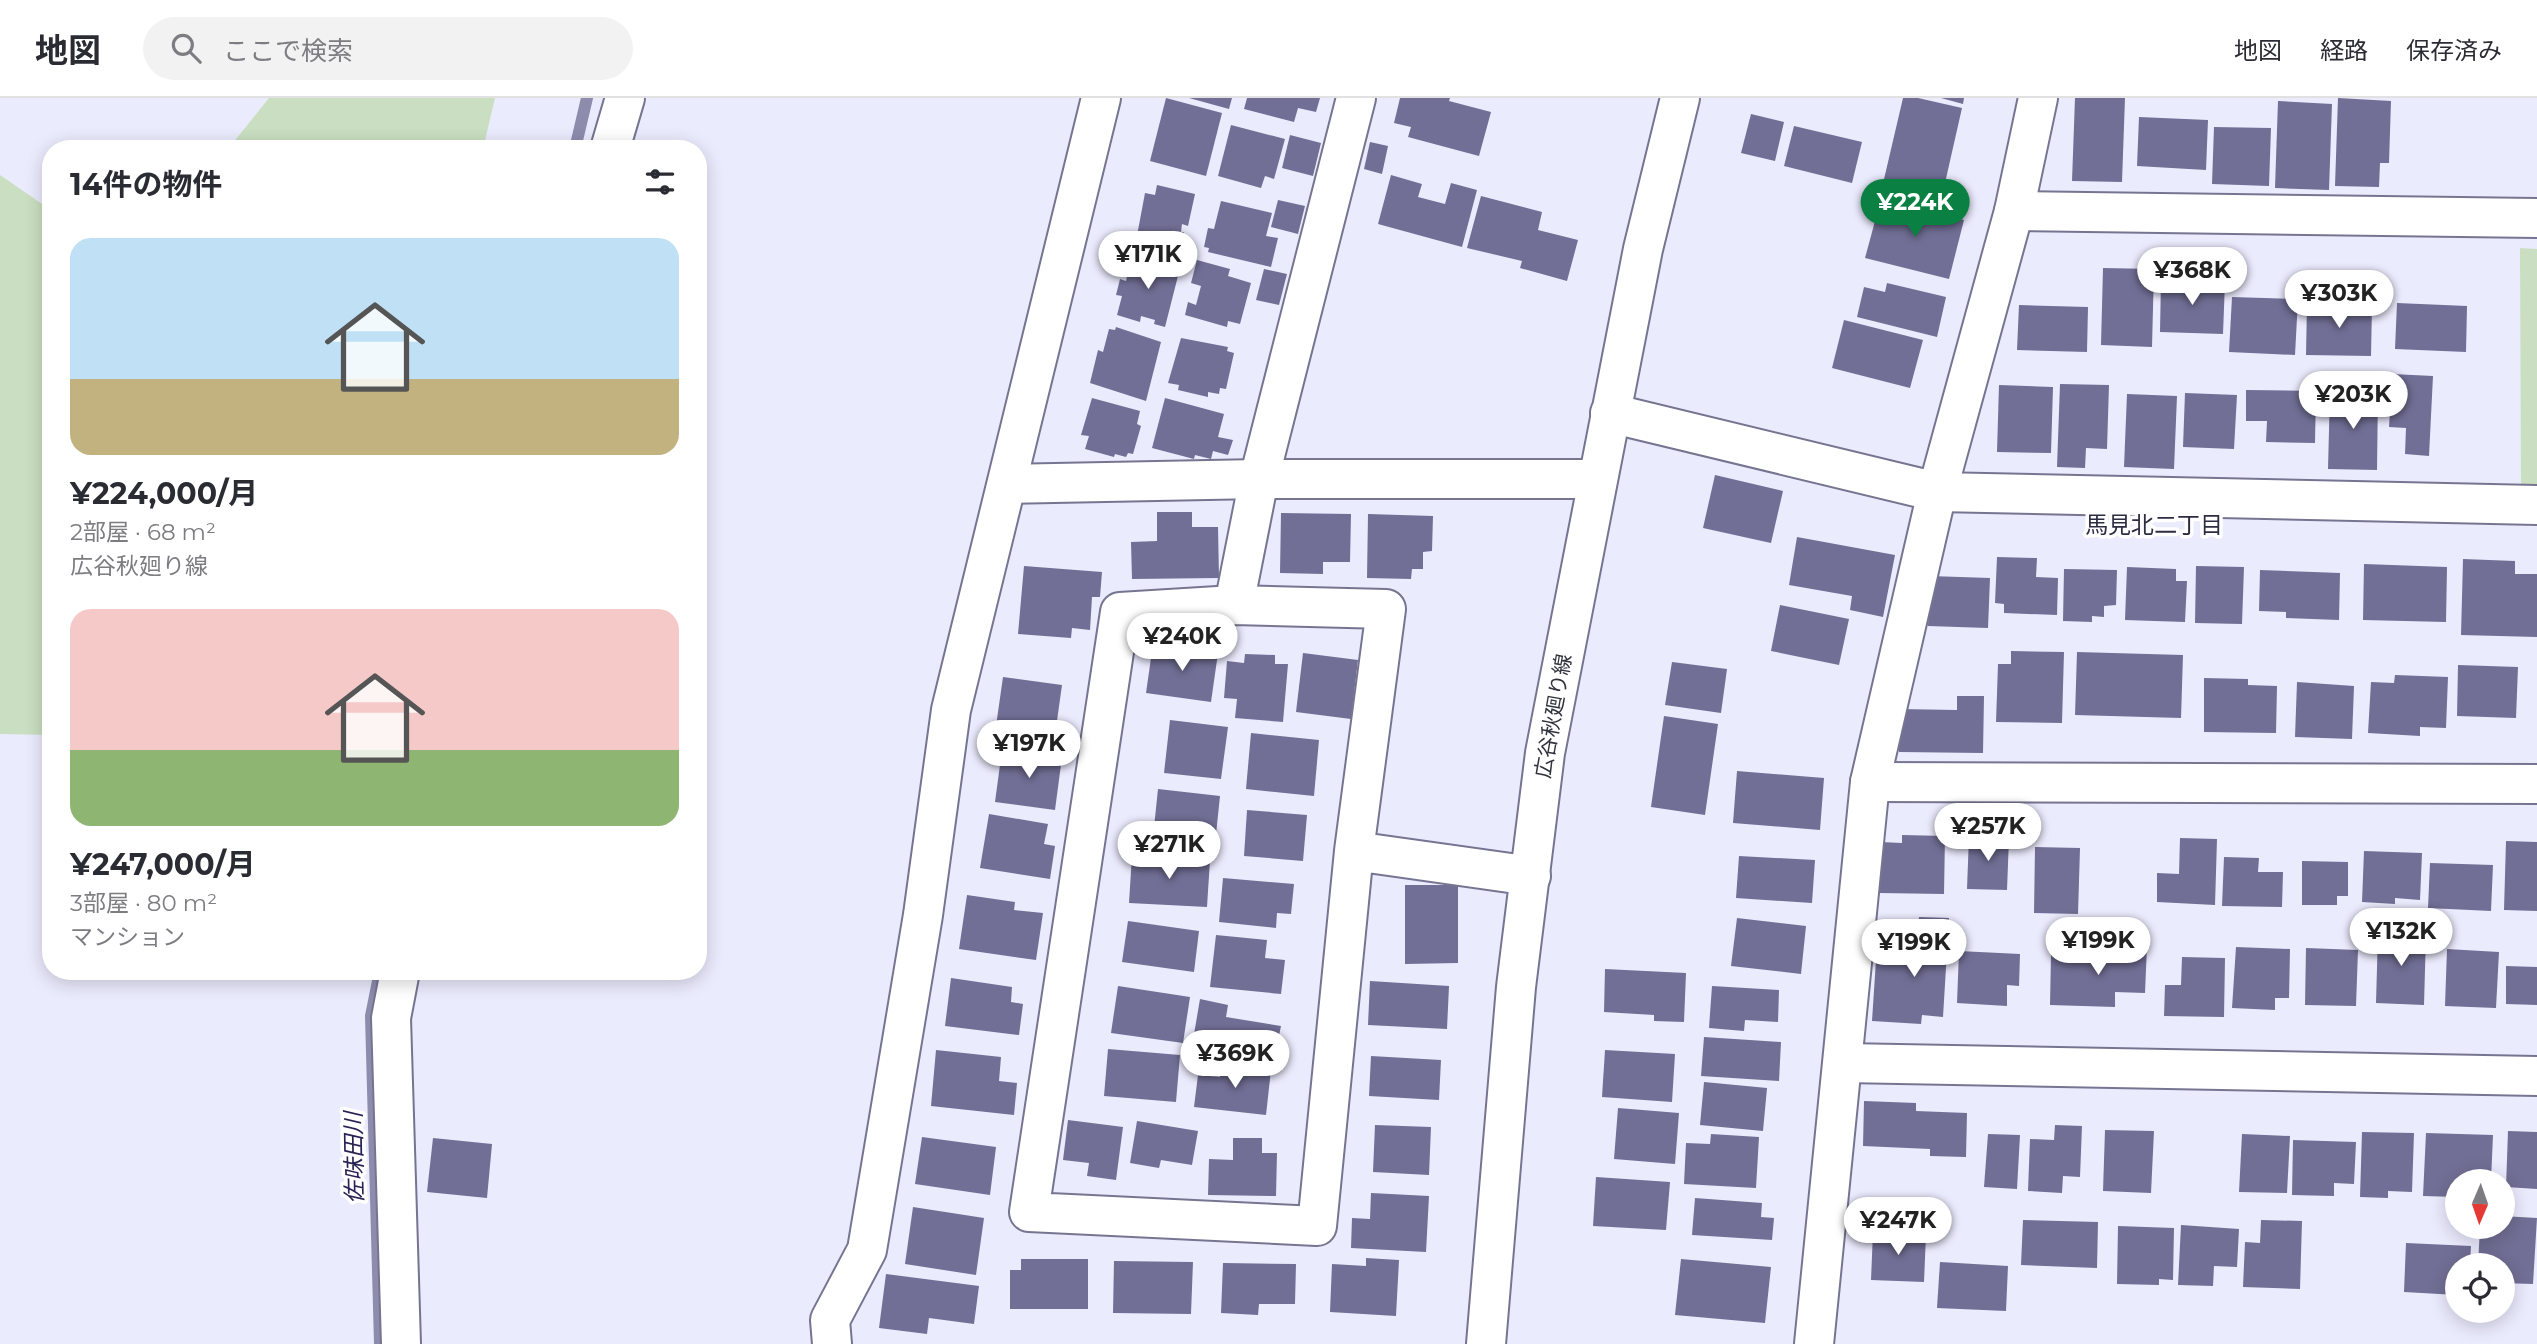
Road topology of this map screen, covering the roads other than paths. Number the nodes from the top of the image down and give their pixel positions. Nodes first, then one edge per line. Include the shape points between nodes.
1 (625, 98) edge
2 (1101, 98) edge
3 (1356, 98) edge
4 (1680, 98) edge
5 (2038, 98) edge
6 (613, 140) edge
7 (2014, 211) junction
8 (2537, 219) edge
9 (1610, 413) junction
10 (1259, 479) junction
11 (1596, 479) junction
12 (1008, 484) junction
13 (1937, 492) junction
14 (2537, 505) edge
15 (1234, 605) junction
16 (1870, 782) junction
17 (2537, 784) edge
18 (1354, 851) junction
19 (1531, 876) junction
20 (398, 980) edge
21 (1843, 1063) junction
22 (2537, 1076) edge
23 (401, 1344) edge
24 (832, 1344) edge
25 (1486, 1344) edge
26 (1814, 1344) edge

1 - 6 street
2 - 12 street
3 - 10 street
4 - 9 street, 広谷秋廻り線
5 - 7 street
7 - 8 street
7 - 13 street
9 - 11 street, 広谷秋廻り線
9 - 13 street
10 - 11 street
10 - 12 street
10 - 15 street
11 - 19 street, 広谷秋廻り線 via 1545,753
12 - 24 street via 951,710 923,915 867,1250 830,1320
13 - 14 street
13 - 16 street
15 - 18 street via 1386,609
15 - 18 street via 1120,612 1029,1212 1317,1226
16 - 17 street
16 - 21 street
18 - 19 street
19 - 25 street, 広谷秋廻り線 via 1516,986
20 - 23 street via 391,1018
21 - 22 street
21 - 26 street

